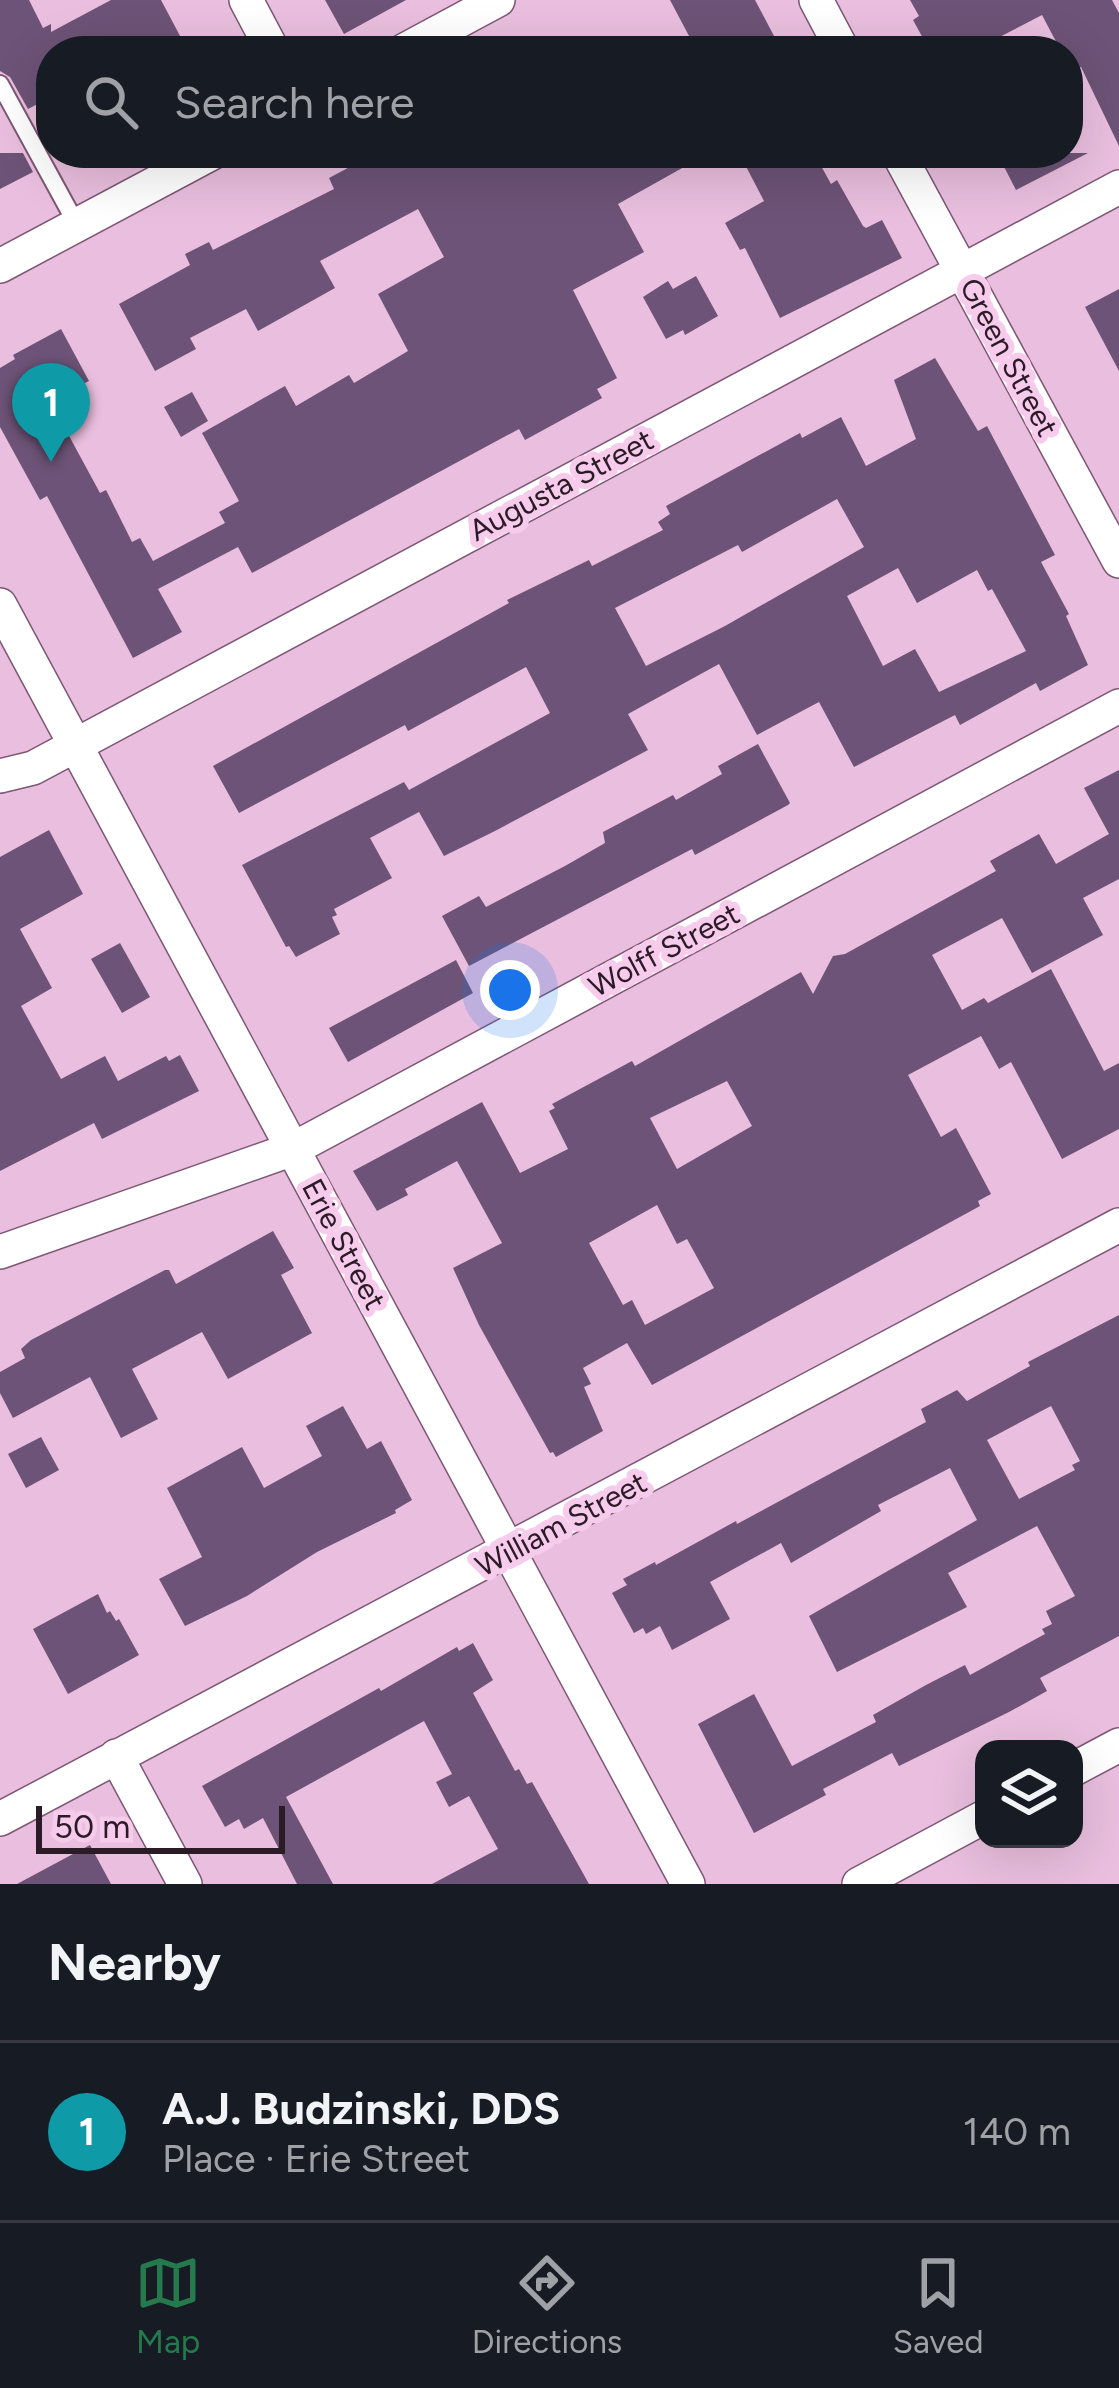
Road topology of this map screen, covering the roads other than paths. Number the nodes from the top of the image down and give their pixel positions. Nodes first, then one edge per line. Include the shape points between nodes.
1 (246, 0) edge
2 (498, 0) edge
3 (816, 0) edge
4 (265, 36) edge
5 (431, 36) edge
6 (835, 36) edge
7 (0, 84) edge
8 (36, 150) edge
9 (46, 168) edge
10 (184, 168) edge
11 (906, 168) edge
12 (1119, 187) edge
13 (77, 225) junction
14 (0, 266) edge
15 (962, 271) junction
16 (1119, 561) edge
17 (0, 604) edge
18 (1119, 706) edge
19 (75, 745) junction
20 (0, 776) edge
21 (293, 1149) junction
22 (1119, 1225) edge
23 (0, 1252) edge
24 (509, 1552) junction
25 (1119, 1745) edge
26 (116, 1756) junction
27 (1083, 1764) edge
28 (0, 1819) edge
29 (975, 1822) edge
30 (185, 1884) edge
31 (688, 1884) edge
32 (859, 1884) edge

1 - 4 street
2 - 5 street
3 - 6 street
7 - 8 lane
9 - 13 lane
10 - 13 street
11 - 15 street, Green Street
12 - 15 street, Augusta Street
13 - 14 street
15 - 16 street, Green Street
15 - 19 street, Augusta Street
17 - 19 street, Erie Street
18 - 21 street, Wolff Street
19 - 20 street, Augusta Street
19 - 21 street, Erie Street
21 - 23 street, Wolff Street
21 - 24 street, Erie Street
22 - 24 street, William Street
24 - 26 street, William Street
24 - 31 street, Erie Street
25 - 27 street
26 - 28 street, William Street
26 - 30 street
29 - 32 street

